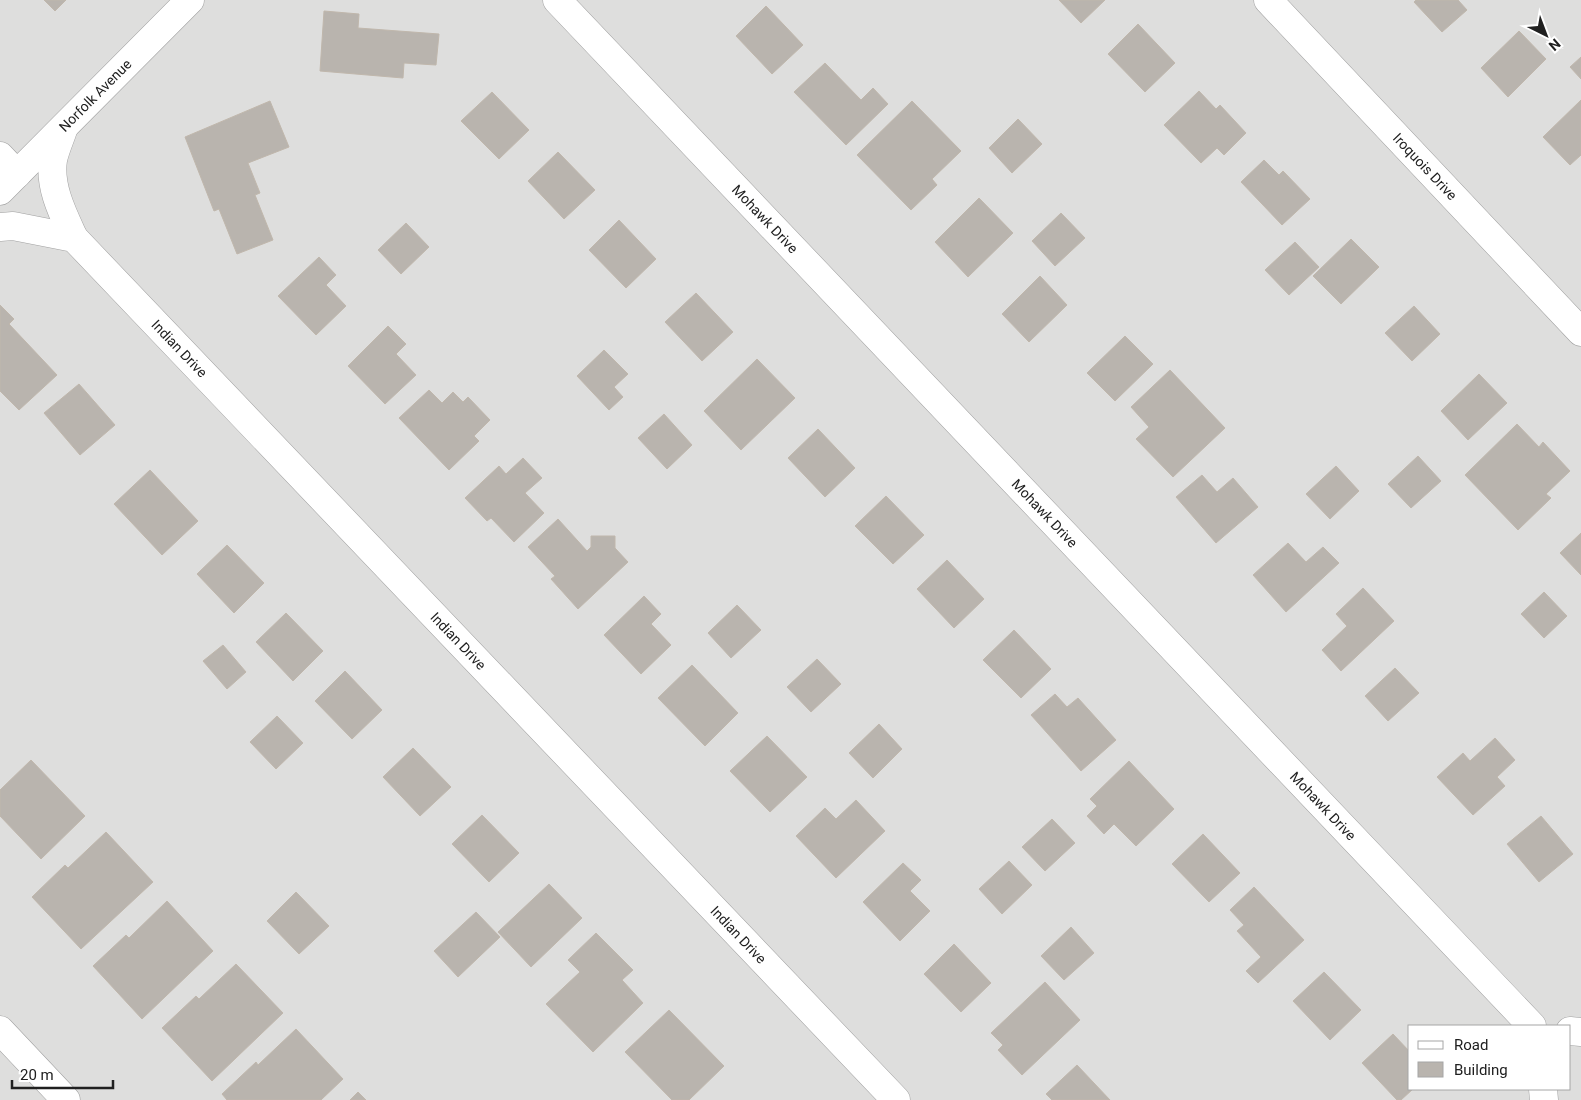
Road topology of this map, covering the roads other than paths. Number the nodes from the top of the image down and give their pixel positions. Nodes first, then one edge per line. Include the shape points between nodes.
1 (190, 0) edge
2 (557, 0) edge
3 (1268, 0) edge
4 (63, 128) junction
5 (6, 174) edge
6 (0, 227) edge
7 (74, 238) junction
8 (1581, 332) edge
9 (1536, 1025) edge
10 (0, 1030) edge
11 (66, 1100) edge
12 (896, 1100) edge

1 - 4 street, Norfolk Avenue
2 - 9 street, Mohawk Drive
3 - 8 street, Iroquois Drive
4 - 5 street, Norfolk Avenue
4 - 7 street, Indian Drive via 53,159 53,183
6 - 7 street via 13,226
7 - 12 street, Indian Drive
10 - 11 street

